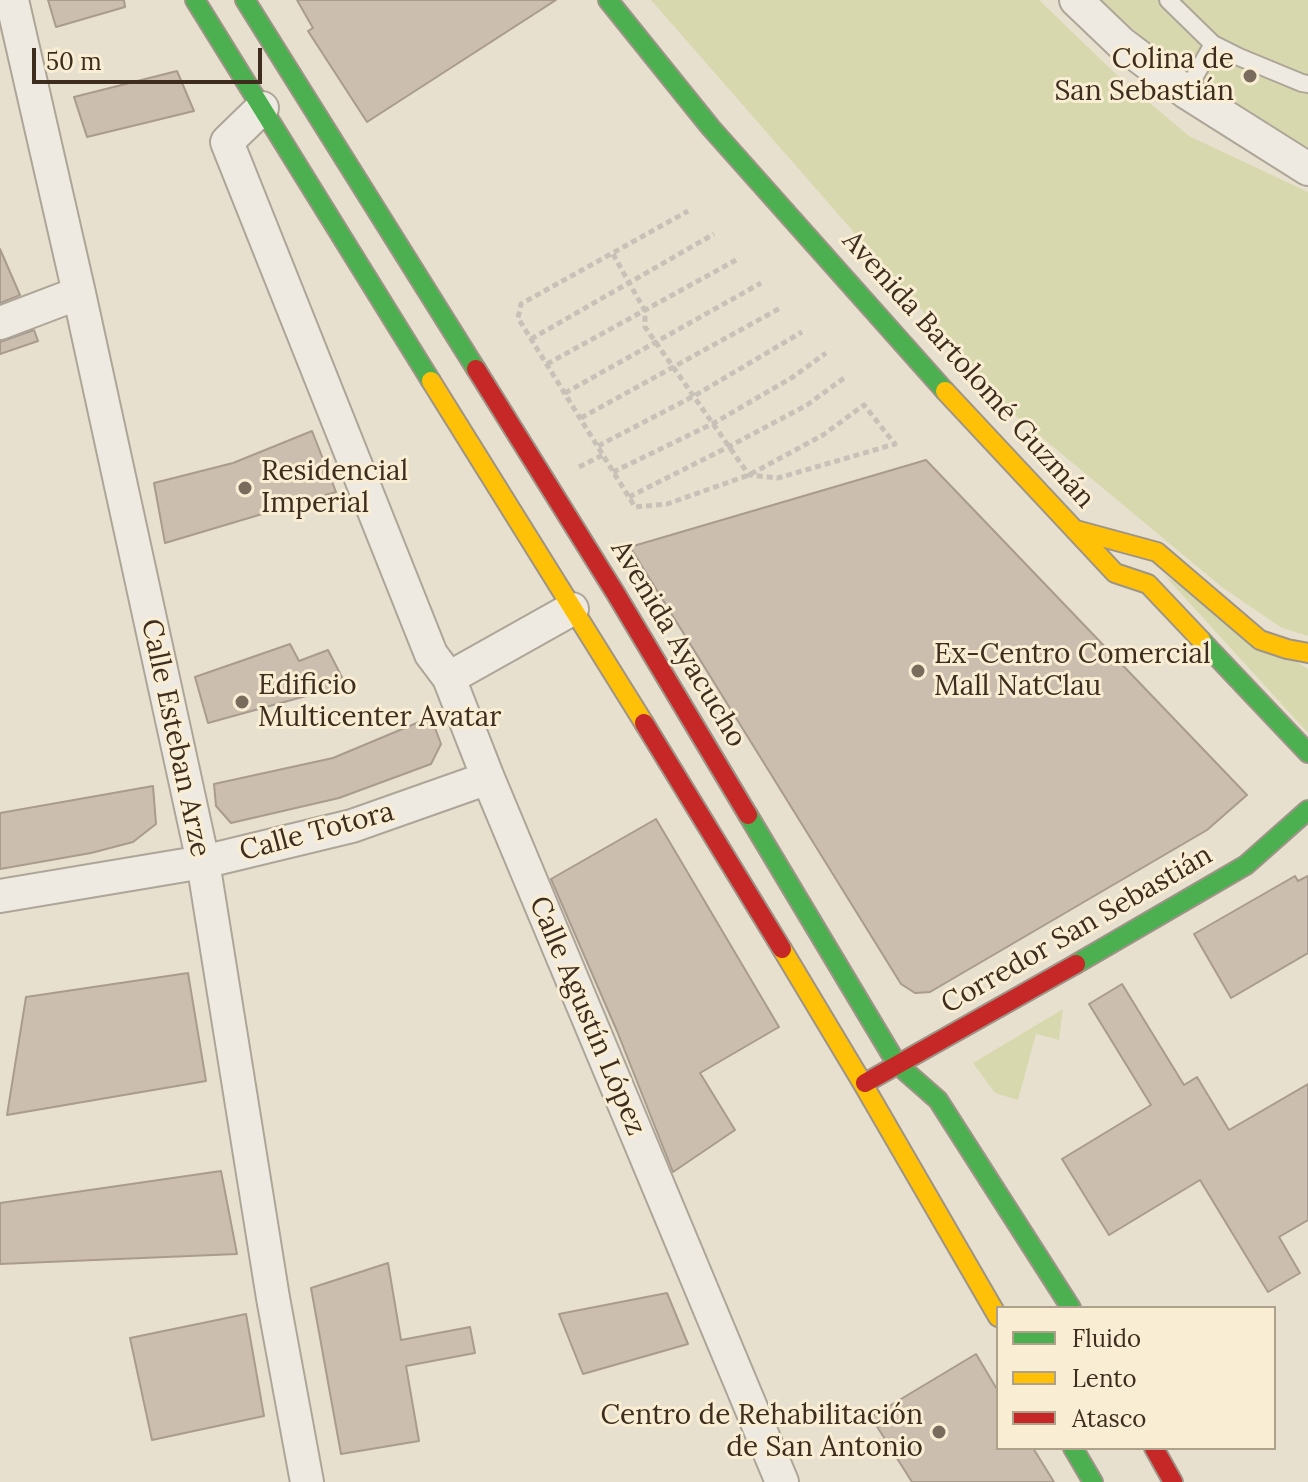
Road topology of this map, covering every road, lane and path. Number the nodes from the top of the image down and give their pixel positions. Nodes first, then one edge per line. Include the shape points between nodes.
1 (12, 0) edge
2 (195, 0) edge
3 (245, 0) edge
4 (608, 0) edge
5 (1076, 0) edge
6 (1168, 0) edge
7 (1213, 44) junction
8 (1308, 84) edge
9 (1186, 92) junction
10 (262, 108) junction
11 (1308, 169) edge
12 (688, 211) dead end
13 (714, 234) dead end
14 (613, 254) junction
15 (736, 260) dead end
16 (629, 282) junction
17 (761, 283) dead end
18 (79, 293) junction
19 (782, 307) dead end
20 (645, 311) junction
21 (0, 323) edge
22 (802, 332) dead end
23 (531, 339) junction
24 (656, 342) junction
25 (826, 353) dead end
26 (547, 364) junction
27 (674, 367) junction
28 (844, 378) dead end
29 (565, 393) junction
30 (694, 396) junction
31 (581, 418) junction
32 (714, 423) junction
33 (598, 446) junction
34 (730, 446) junction
35 (613, 472) junction
36 (749, 475) junction
37 (629, 497) junction
38 (1076, 530) junction
39 (572, 609) junction
40 (1308, 653) edge
41 (449, 678) junction
42 (1308, 753) edge
43 (488, 778) junction
44 (1308, 810) edge
45 (203, 862) junction
46 (0, 896) edge
47 (897, 1064) junction
48 (863, 1084) junction
49 (1070, 1306) edge
50 (996, 1314) edge
51 (1074, 1450) edge
52 (1155, 1450) edge
53 (307, 1482) edge
54 (782, 1482) edge
55 (1093, 1482) edge
56 (1173, 1482) edge

1 - 18 street, Calle Esteban Arze
2 - 10 main road
3 - 47 main road, Avenida Ayacucho via 616,594
4 - 38 main road, Avenida Bartolomé Guzmán via 711,128
5 - 9 street via 1121,43
6 - 7 lane
7 - 8 lane
7 - 9 lane
9 - 11 street
10 - 39 main road
10 - 41 street, Calle Agustín López via 227,142 431,654
12 - 14 path
13 - 16 path
14 - 16 path
14 - 23 path via 521,304 518,318
15 - 20 path
16 - 20 path
16 - 23 path
17 - 24 path
18 - 21 street
18 - 45 street, Calle Esteban Arze
19 - 27 path
20 - 24 path via 645,327
20 - 26 path
22 - 30 path
23 - 26 path
24 - 27 path
24 - 29 path
25 - 32 path
26 - 29 path
27 - 30 path
27 - 31 path
28 - 34 path via 807,405
29 - 31 path
30 - 32 path
30 - 33 path
31 - 33 path
32 - 34 path
32 - 35 path
33 - 35 path
34 - 36 path
34 - 37 path
35 - 37 path
36 - 36 path via 823,435 864,405 895,444 778,478
36 - 37 path via 667,504 635,507
38 - 40 main road via 1157,552 1260,640
38 - 42 main road, Avenida Bartolomé Guzmán via 1115,573 1148,584
39 - 41 street
39 - 48 main road
41 - 43 street, Calle Agustín López
43 - 45 street, Calle Totora via 352,826
43 - 54 street, Calle Agustín López
44 - 47 main road, Corredor San Sebastián via 1246,865
45 - 46 street, Calle Totora
45 - 53 street, Calle Esteban Arze
47 - 48 main road, Corredor San Sebastián
47 - 49 main road, Avenida Ayacucho via 938,1100
48 - 50 main road
51 - 55 main road
52 - 56 main road

